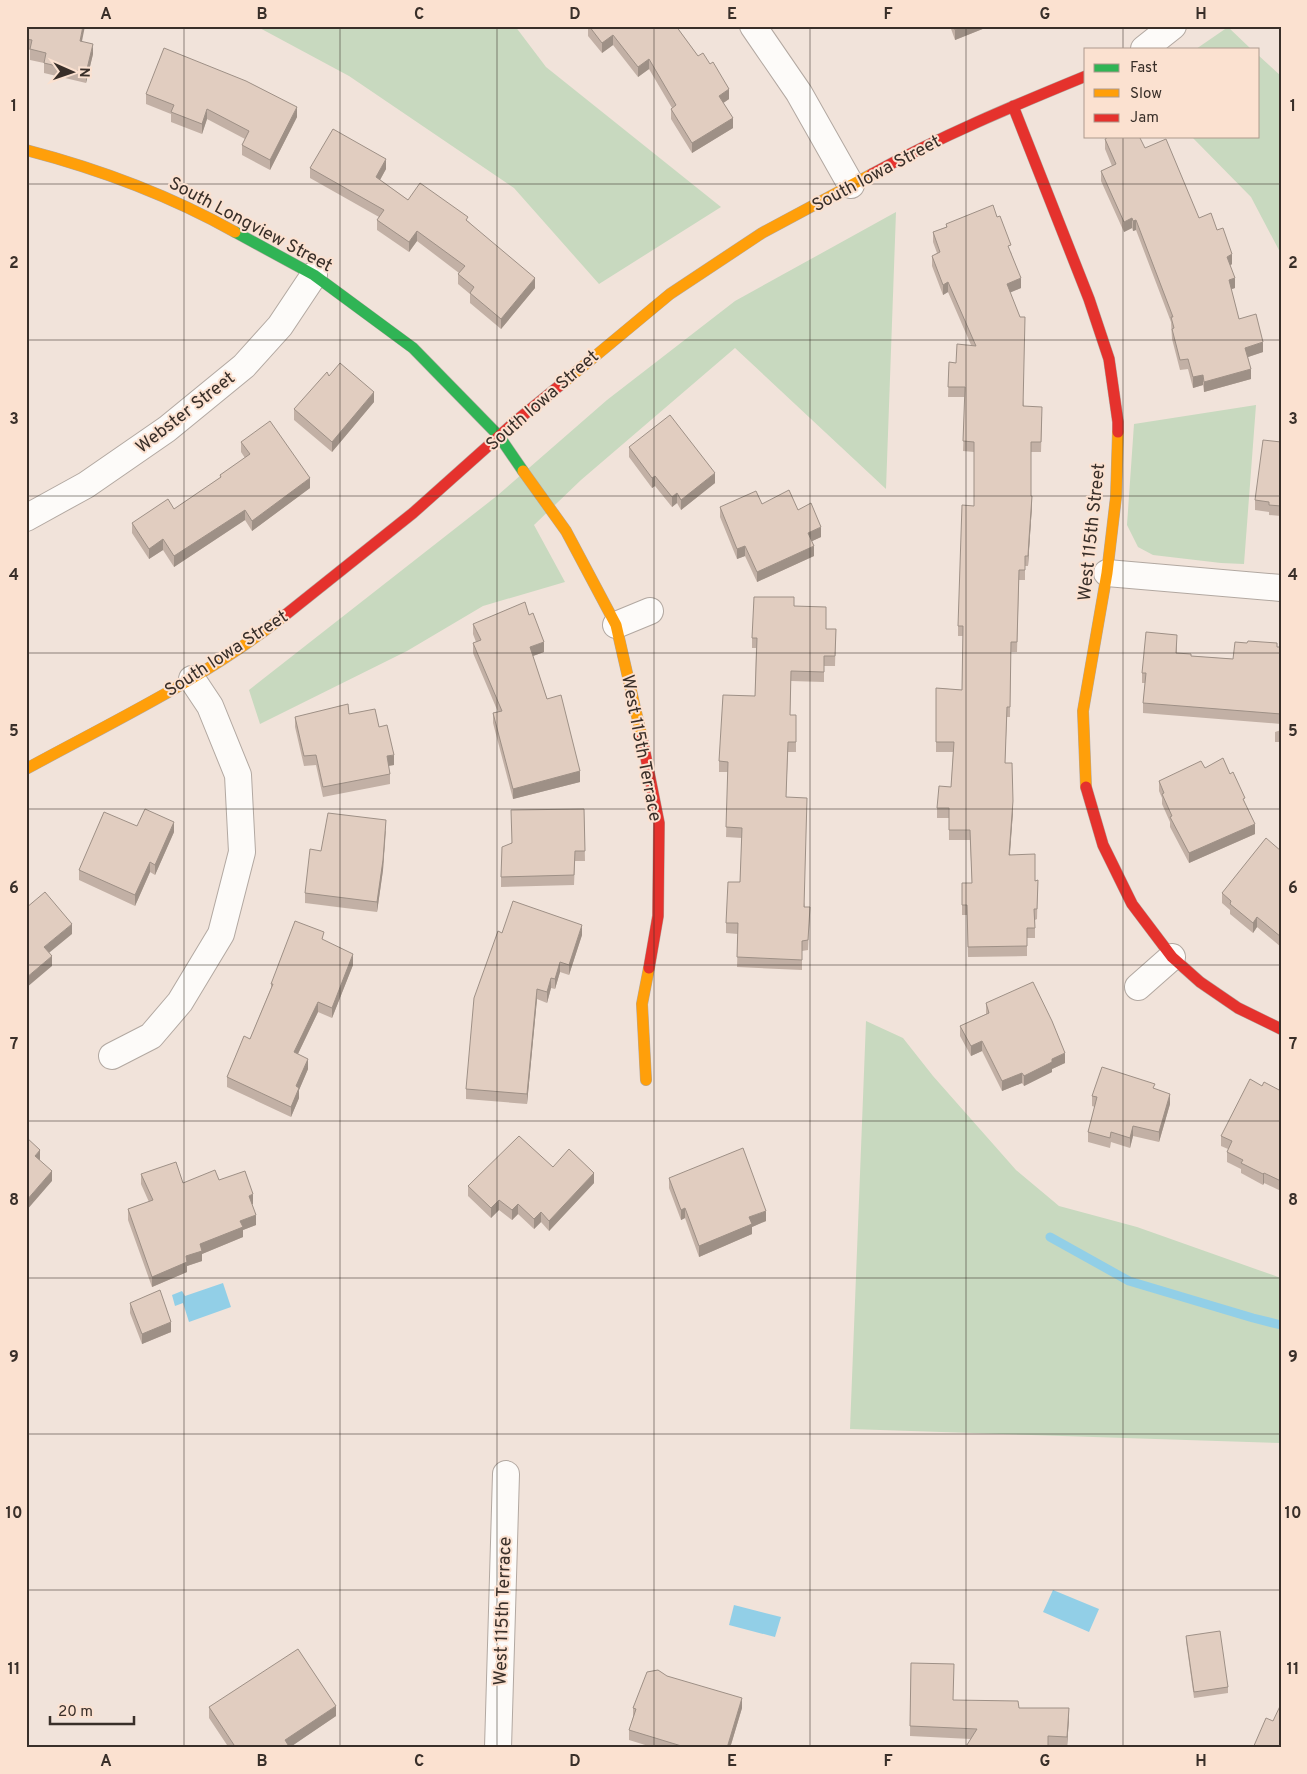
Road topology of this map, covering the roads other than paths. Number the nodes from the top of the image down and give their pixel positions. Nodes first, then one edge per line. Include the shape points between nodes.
1 (753, 26) edge
2 (1173, 26) edge
3 (1145, 48) edge
4 (1084, 77) edge
5 (1013, 106) junction
6 (26, 150) edge
7 (851, 185) junction
8 (314, 275) junction
9 (499, 436) junction
10 (26, 518) edge
11 (1107, 573) junction
12 (1281, 588) edge
13 (650, 611) dead end
14 (616, 626) junction
15 (192, 679) junction
16 (26, 769) edge
17 (1172, 957) junction
18 (1138, 987) dead end
19 (1281, 1029) edge
20 (112, 1056) dead end
21 (646, 1080) dead end
22 (506, 1474) dead end
23 (498, 1748) edge

1 - 7 street via 799,93
2 - 3 street
4 - 5 street, South Iowa Street
5 - 7 street, South Iowa Street via 917,149
5 - 11 street, West 115th Street via 1109,358 1118,422 1116,497
6 - 8 street, South Longview Street via 76,163 154,192 227,227
7 - 9 street, South Iowa Street via 762,233 670,294
8 - 9 street, South Longview Street via 413,348
8 - 10 street, Webster Street via 280,326 244,366 167,429 86,485
9 - 14 street, West 115th Terrace via 566,531
9 - 15 street, South Iowa Street via 347,567 262,633
11 - 12 street
11 - 17 street, West 115th Street via 1083,711 1085,782 1103,845 1132,904
13 - 14 street
14 - 21 street, West 115th Terrace via 659,823 658,916 642,1004
15 - 16 street, South Iowa Street
15 - 20 street via 210,706 238,775 242,852 221,934 180,1002 151,1036
17 - 18 street
17 - 19 street, West 115th Street via 1200,982 1238,1008
22 - 23 street, West 115th Terrace

